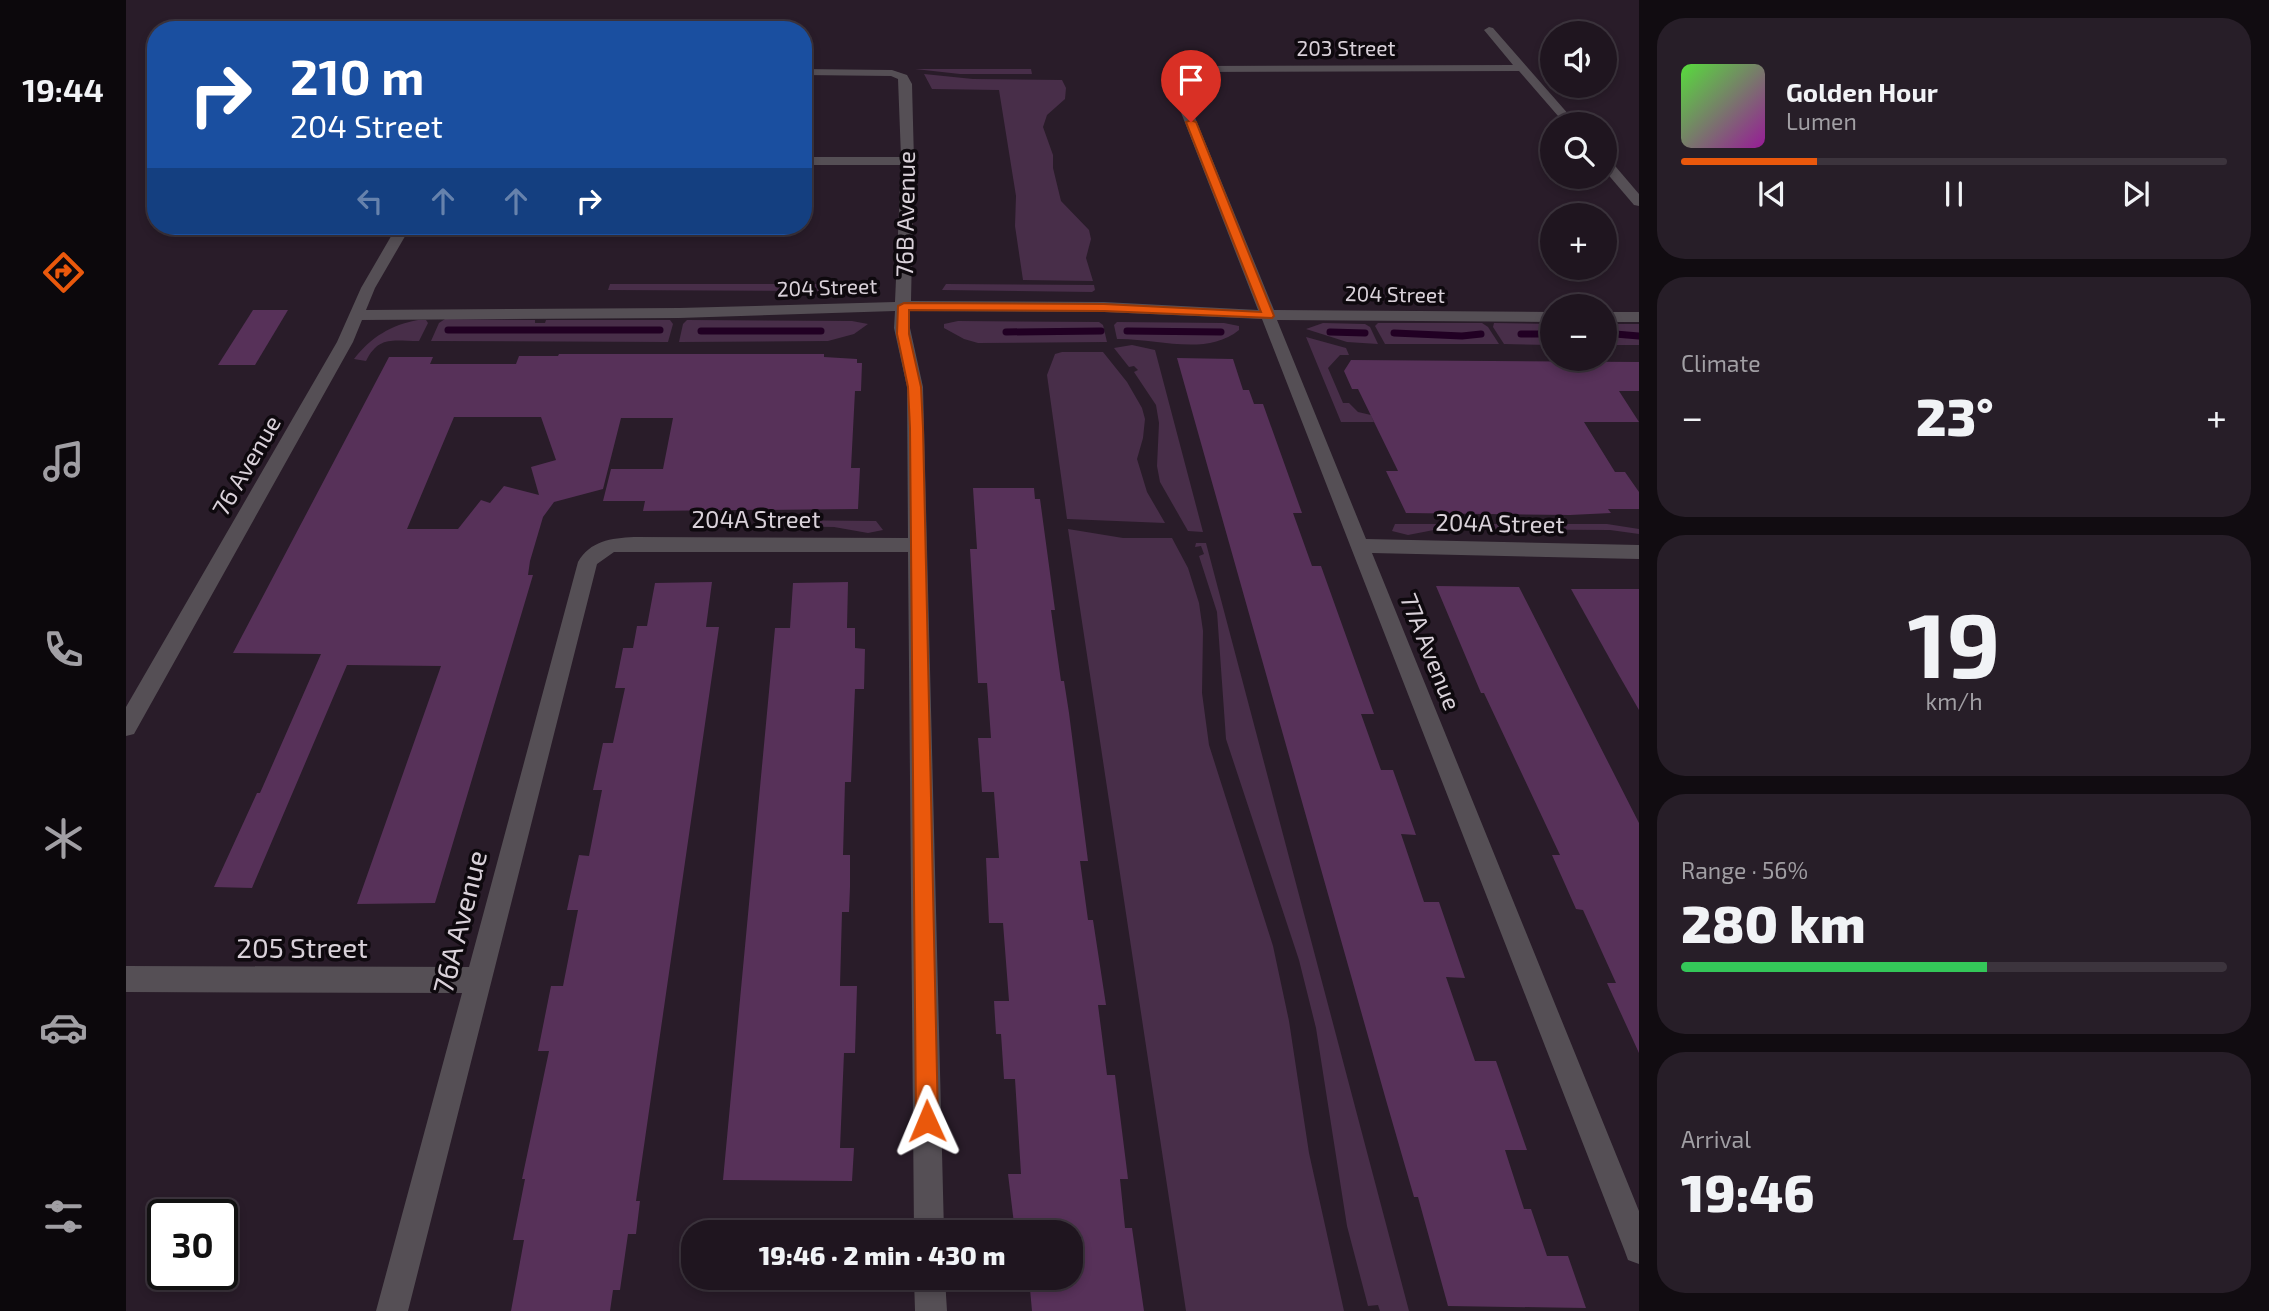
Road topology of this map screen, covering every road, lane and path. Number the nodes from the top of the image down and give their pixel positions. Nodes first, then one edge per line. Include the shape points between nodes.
1 (1489, 30) dead end
2 (1522, 68) junction
3 (812, 72) edge
4 (1172, 74) joint
5 (1560, 112) edge
6 (812, 161) edge
7 (908, 161) junction
8 (1617, 177) edge
9 (1639, 202) edge
10 (399, 235) edge
11 (904, 306) junction
12 (355, 315) junction
13 (1268, 316) junction
14 (1540, 317) edge
15 (1617, 317) edge
16 (1639, 317) edge
17 (917, 545) junction
18 (1360, 546) junction
19 (596, 550) joint
20 (1639, 552) edge
21 (126, 727) edge
22 (126, 979) edge
23 (478, 980) junction
24 (929, 1220) edge
25 (1639, 1249) edge
26 (930, 1290) edge
27 (392, 1311) edge
28 (931, 1311) edge

1 - 2 street
2 - 4 street, 203 Street via 1193,69
2 - 5 street
3 - 7 street, 76B Avenue via 879,72 903,77
4 - 13 street, 77A Avenue
6 - 7 street
7 - 11 street, 76B Avenue
8 - 9 street
10 - 12 street, 76 Avenue
11 - 12 street, 204 Street
11 - 13 street, 204 Street via 1104,307
11 - 17 street, 76B Avenue via 903,334 915,387
12 - 21 street, 76 Avenue via 345,342
13 - 14 street, 204 Street
13 - 18 street, 77A Avenue
15 - 16 street
17 - 19 street, 204A Street via 634,544
17 - 24 street, 76B Avenue
18 - 20 street, 204A Street
18 - 25 street, 77A Avenue
19 - 23 street, 76A Avenue via 575,604
22 - 23 street, 205 Street
23 - 27 street, 76A Avenue
26 - 28 street

